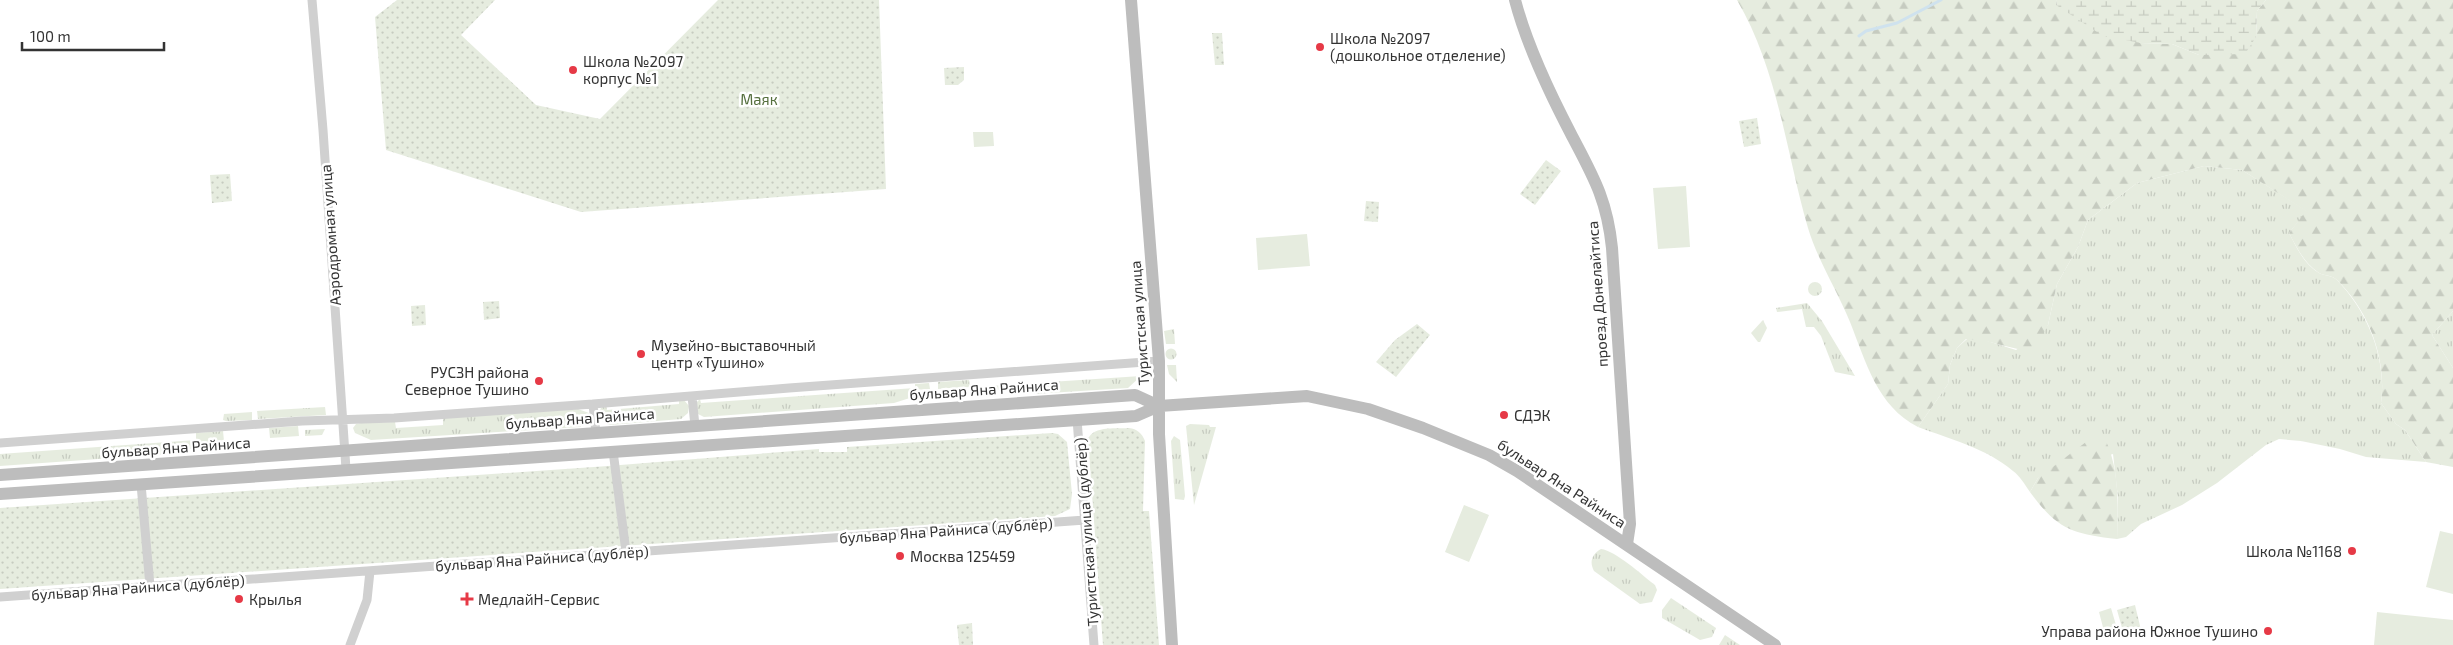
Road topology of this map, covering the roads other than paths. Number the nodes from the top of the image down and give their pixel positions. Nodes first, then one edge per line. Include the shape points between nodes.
1 (312, 0) edge
2 (1131, 0) edge
3 (1515, 0) edge
4 (1159, 362) junction
5 (692, 396) junction
6 (593, 404) junction
7 (1159, 406) junction
8 (342, 419) junction
9 (1078, 419) junction
10 (695, 426) junction
11 (596, 433) junction
12 (0, 443) edge
13 (345, 451) junction
14 (613, 451) junction
15 (346, 469) junction
16 (0, 475) edge
17 (141, 484) junction
18 (0, 494) edge
19 (1085, 520) junction
20 (1627, 544) junction
21 (626, 552) junction
22 (370, 571) junction
23 (150, 586) junction
24 (0, 597) edge
25 (350, 645) edge
26 (1094, 645) edge
27 (1172, 645) edge
28 (1775, 645) edge

1 - 8 street, Аэродромная улица
2 - 4 main road, Туристская улица
3 - 20 main road, проезд Донелайтиса via 1539,66 1594,177 1607,211 1630,524
4 - 5 street
4 - 7 main road, Туристская улица
5 - 6 street
5 - 10 street
6 - 8 street
6 - 11 street
7 - 9 main road, бульвар Яна Райниса via 1136,416
7 - 10 main road, бульвар Яна Райниса via 1135,395
7 - 20 main road, бульвар Яна Райниса via 1307,396 1368,409 1489,455 1556,495
7 - 27 main road, Туристская улица
8 - 12 street
8 - 13 street, Аэродромная улица
9 - 14 main road, бульвар Яна Райниса
9 - 19 street, Туристская улица (дублёр)
10 - 11 main road, бульвар Яна Райниса
11 - 13 main road, бульвар Яна Райниса
13 - 15 street, Аэродромная улица
13 - 16 main road, бульвар Яна Райниса
14 - 15 main road, бульвар Яна Райниса
14 - 21 street
15 - 17 main road, бульвар Яна Райниса
17 - 18 main road, бульвар Яна Райниса
17 - 23 street
19 - 21 street, бульвар Яна Райниса (дублёр)
19 - 26 street, Туристская улица (дублёр)
20 - 28 main road, бульвар Яна Райниса
21 - 22 street, бульвар Яна Райниса (дублёр)
22 - 23 street, бульвар Яна Райниса (дублёр)
22 - 25 street via 367,600
23 - 24 street, бульвар Яна Райниса (дублёр)

